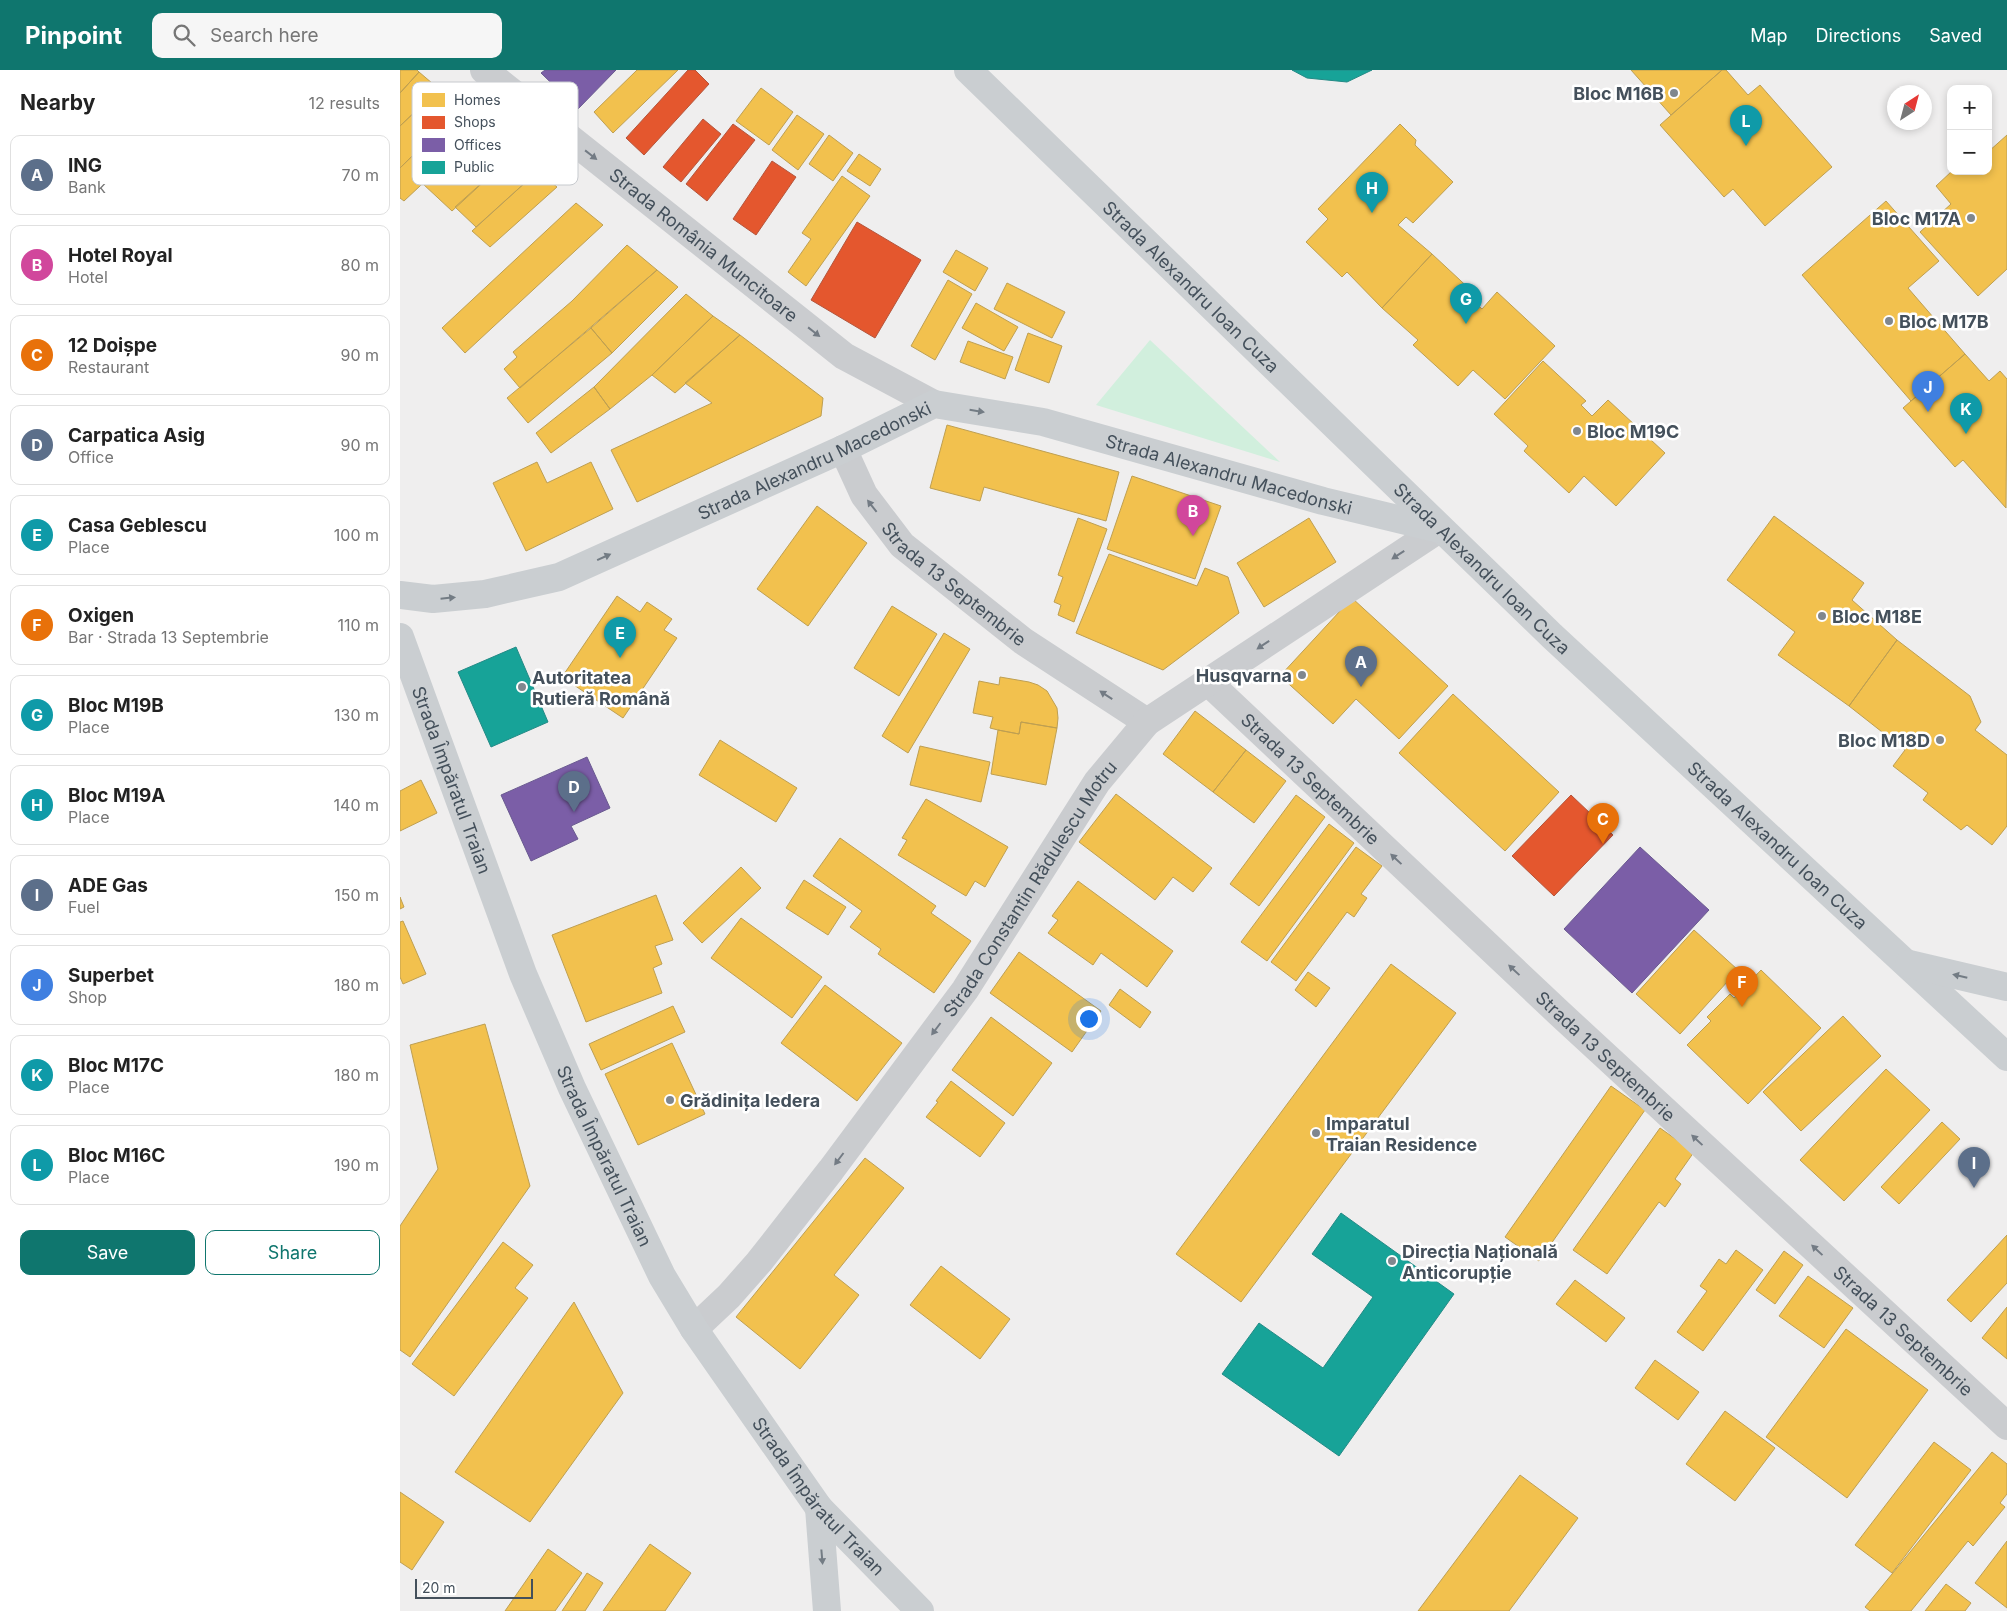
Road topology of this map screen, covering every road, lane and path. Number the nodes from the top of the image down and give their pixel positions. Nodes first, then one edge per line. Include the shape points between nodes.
1 (484, 70) edge
2 (968, 70) edge
3 (499, 82) edge
4 (578, 145) edge
5 (934, 404) junction
6 (843, 450) junction
7 (1439, 528) junction
8 (400, 595) edge
9 (400, 637) edge
10 (1208, 682) junction
11 (1146, 722) junction
12 (1908, 963) junction
13 (2007, 987) edge
14 (2007, 1057) edge
15 (694, 1329) junction
16 (2007, 1426) edge
17 (818, 1508) junction
18 (827, 1611) edge
19 (920, 1611) edge

1 -> 3 street, Strada România Muncitoare
2 - 7 street, Strada Alexandru Ioan Cuza
4 -> 5 street, Strada România Muncitoare via 844,356
5 - 6 street, Strada Alexandru Macedonski
5 -> 7 street, Strada Alexandru Macedonski via 1042,422 1323,501
8 -> 6 street, Strada Alexandru Macedonski via 433,599 485,594 559,577
11 -> 6 street, Strada 13 Septembrie via 1023,641 902,545 864,495
7 -> 10 street, Strada Constantin Rădulescu Motru
7 - 12 street, Strada Alexandru Ioan Cuza via 1594,676
9 - 15 street, Strada Împăratul Traian via 523,974 572,1088 662,1276
10 - 11 street, Strada Constantin Rădulescu Motru
16 -> 10 street, Strada 13 Septembrie via 1558,1012
11 -> 15 street, Strada Constantin Rădulescu Motru via 1097,782 965,990 913,1060 758,1262 729,1296
13 -> 12 street
12 - 14 street, Strada Alexandru Ioan Cuza
15 - 17 street, Strada Împăratul Traian
17 -> 18 street
17 - 19 street, Strada Împăratul Traian

